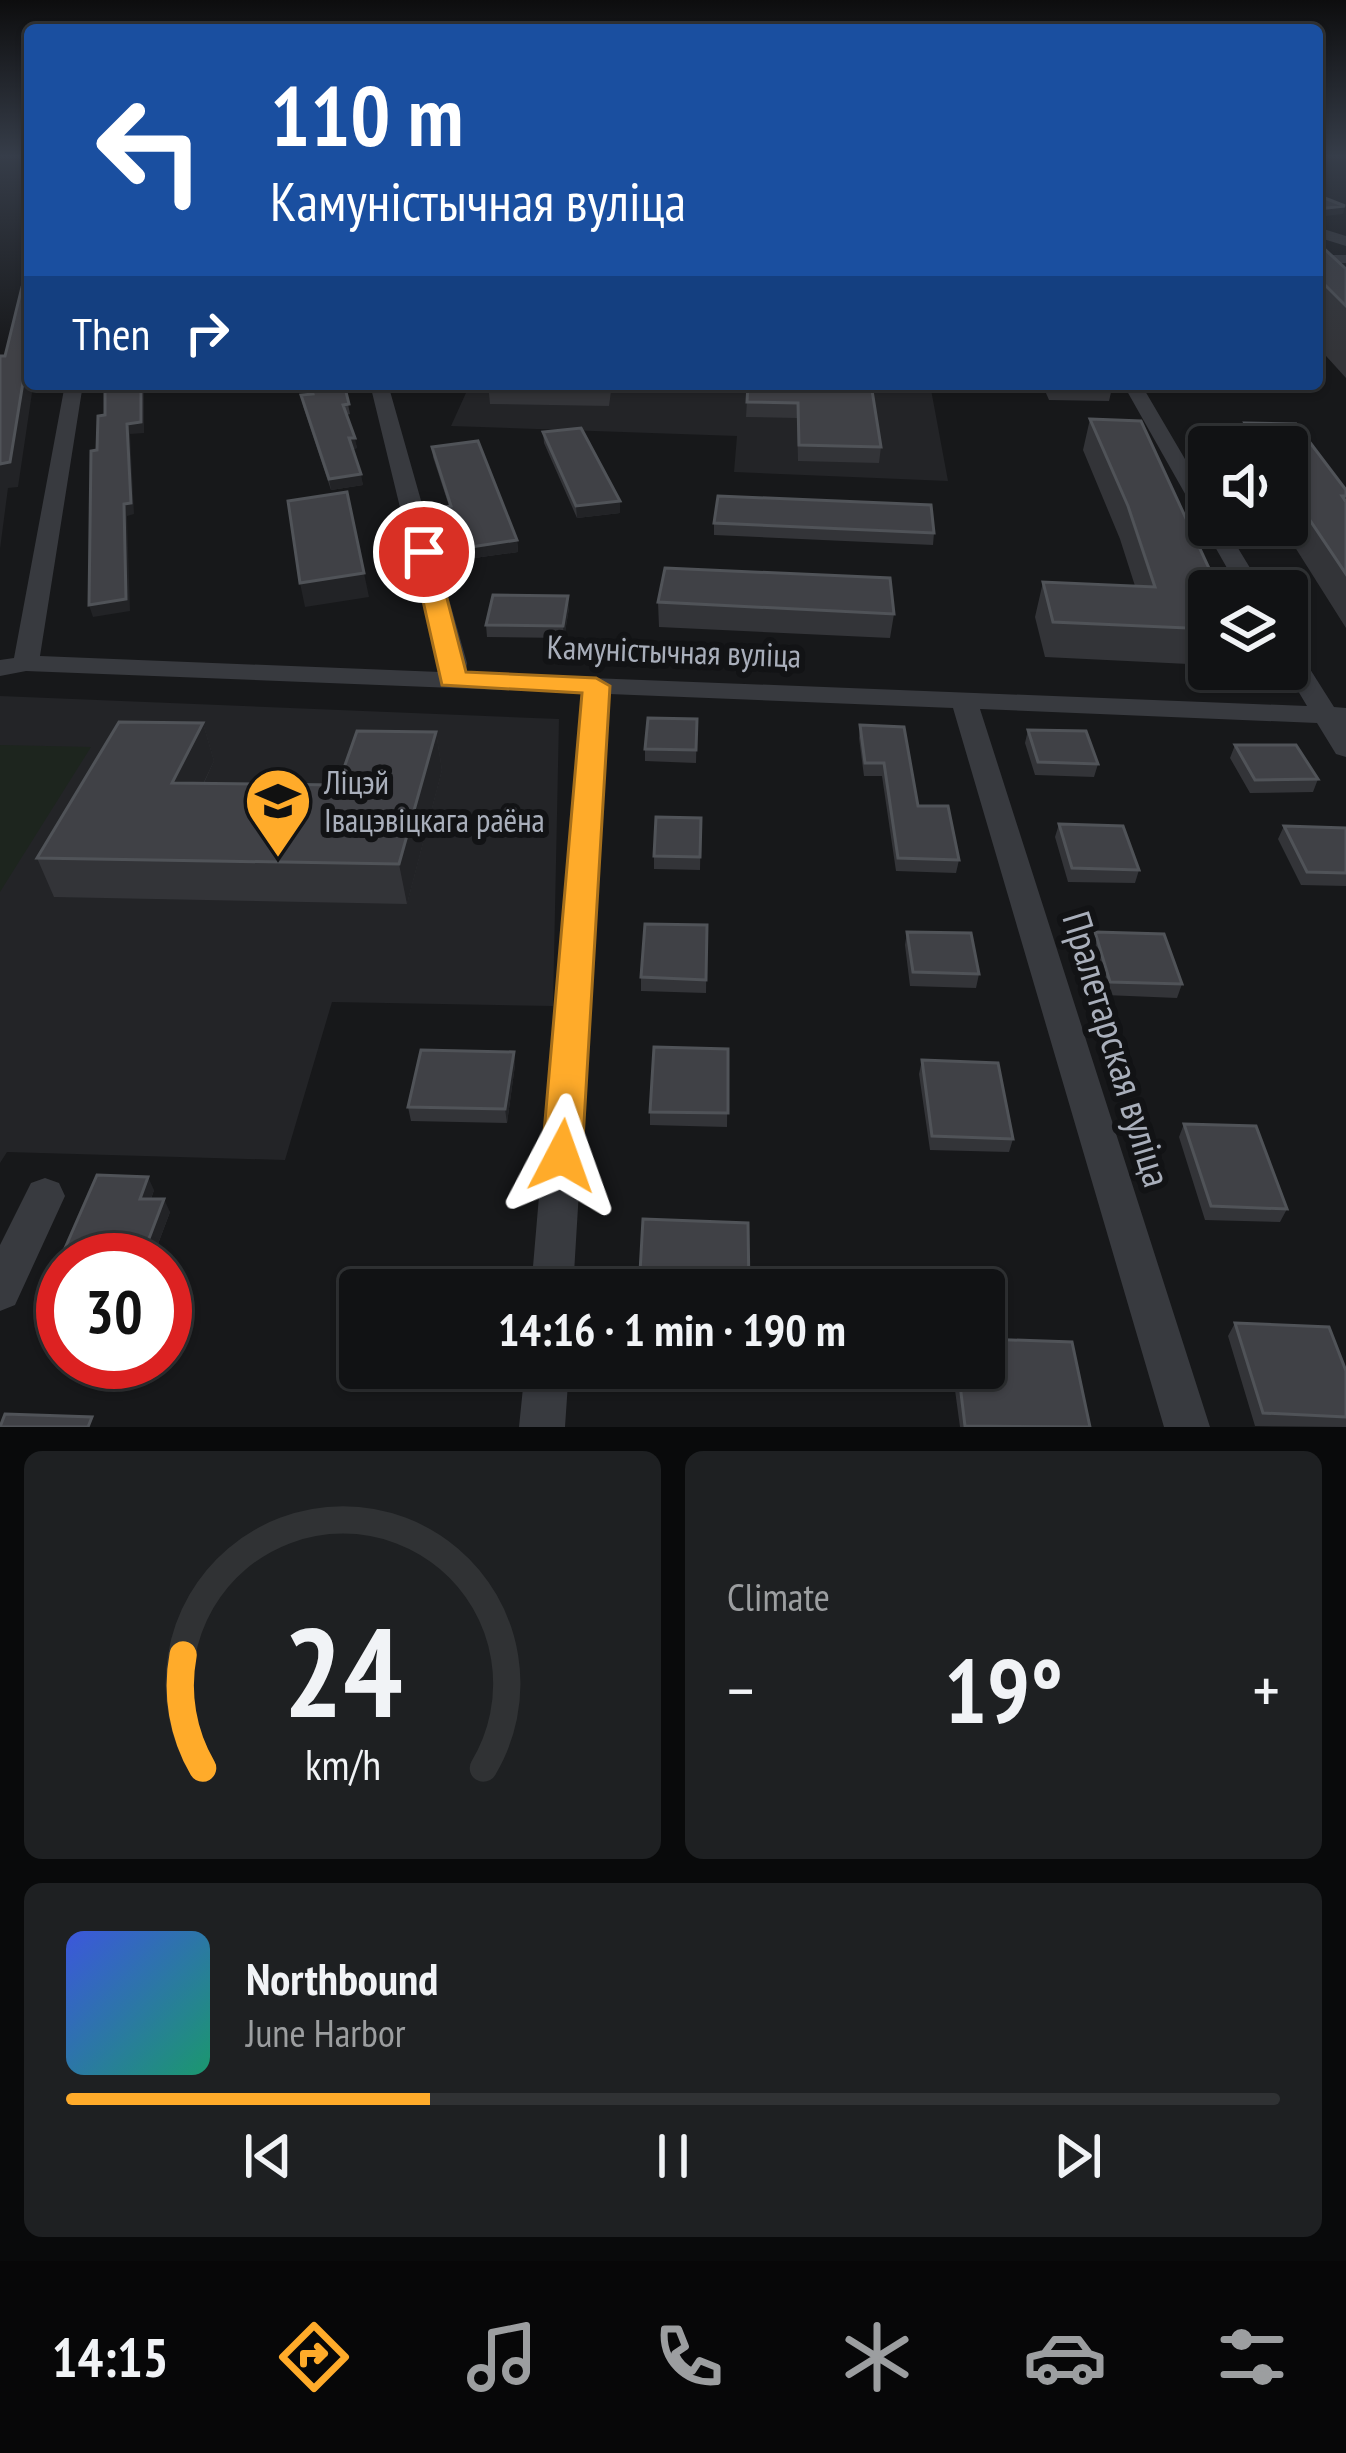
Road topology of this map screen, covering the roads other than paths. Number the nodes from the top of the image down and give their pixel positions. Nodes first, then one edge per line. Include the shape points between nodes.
1 (73, 390) edge
2 (381, 390) edge
3 (1135, 390) edge
4 (1188, 482) edge
5 (13, 665) edge
6 (452, 680) junction
7 (1308, 681) edge
8 (596, 686) junction
9 (963, 698) junction
10 (1334, 716) edge
11 (1346, 748) edge
12 (45, 1196) dead end
13 (554, 1269) edge
14 (0, 1290) edge
15 (545, 1389) edge
16 (542, 1427) edge
17 (1187, 1427) edge

1 - 5 street
2 - 6 street via 454,663
3 - 4 street
5 - 6 street, Камуністычная вуліца
6 - 8 street, Камуністычная вуліца
7 - 10 street
8 - 9 street, Камуністычная вуліца
8 - 13 street
9 - 10 street, Камуністычная вуліца
9 - 17 street, Пралетарская вуліца
10 - 11 street
12 - 14 street
15 - 16 street

